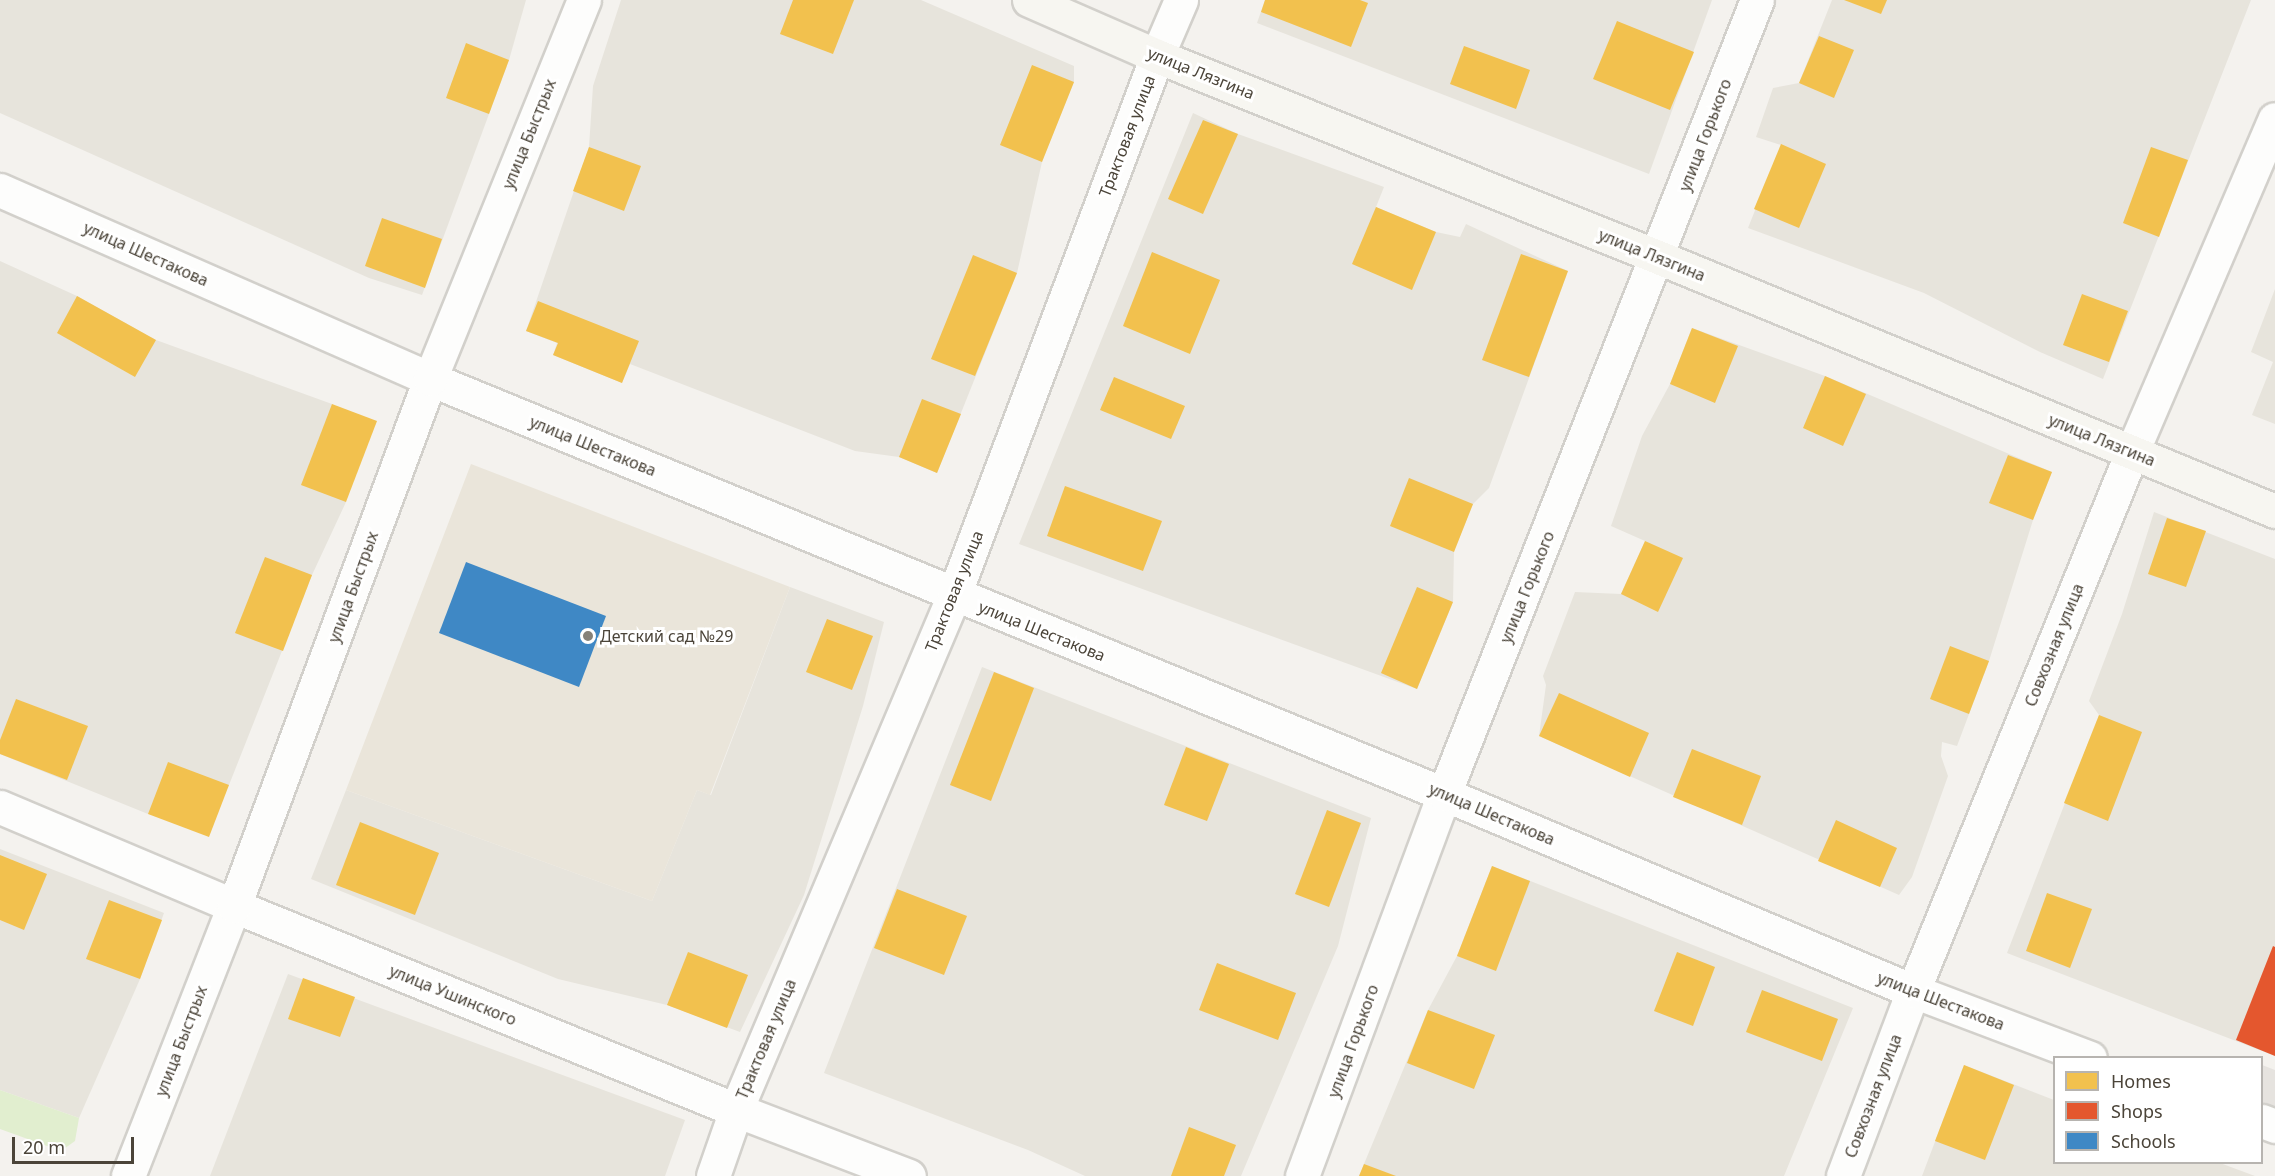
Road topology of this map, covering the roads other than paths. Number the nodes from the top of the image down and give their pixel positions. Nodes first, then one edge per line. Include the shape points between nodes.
1 (584, 0) edge
2 (1029, 0) edge
3 (1181, 0) edge
4 (1757, 0) edge
5 (1157, 56) junction
6 (2275, 119) edge
7 (0, 190) edge
8 (1658, 257) junction
9 (430, 379) junction
10 (2132, 452) junction
11 (2275, 511) edge
12 (954, 595) junction
13 (1444, 794) junction
14 (0, 807) edge
15 (234, 906) junction
16 (1913, 992) junction
17 (2085, 1056) edge
18 (736, 1110) junction
19 (128, 1176) edge
20 (714, 1176) edge
21 (909, 1176) edge
22 (1302, 1176) edge
23 (1843, 1176) edge

1 - 9 street, улица Быстрых
2 - 5 main road, улица Лязгина
3 - 5 street, Трактовая улица
4 - 8 street, улица Горького
5 - 8 main road, улица Лязгина
5 - 12 street, Трактовая улица
6 - 10 street, Совхозная улица
7 - 9 street, улица Шестакова
8 - 10 main road, улица Лязгина
8 - 13 street, улица Горького
9 - 12 street, улица Шестакова
9 - 15 street, улица Быстрых
10 - 11 main road, улица Лязгина
10 - 16 street, Совхозная улица
12 - 13 street, улица Шестакова
12 - 18 street, Трактовая улица
13 - 16 street, улица Шестакова
13 - 22 street, улица Горького
14 - 15 street, улица Ушинского
15 - 18 street, улица Ушинского
15 - 19 street, улица Быстрых
16 - 17 street, улица Шестакова
16 - 23 street, Совхозная улица
18 - 20 street, Трактовая улица
18 - 21 street, улица Ушинского

